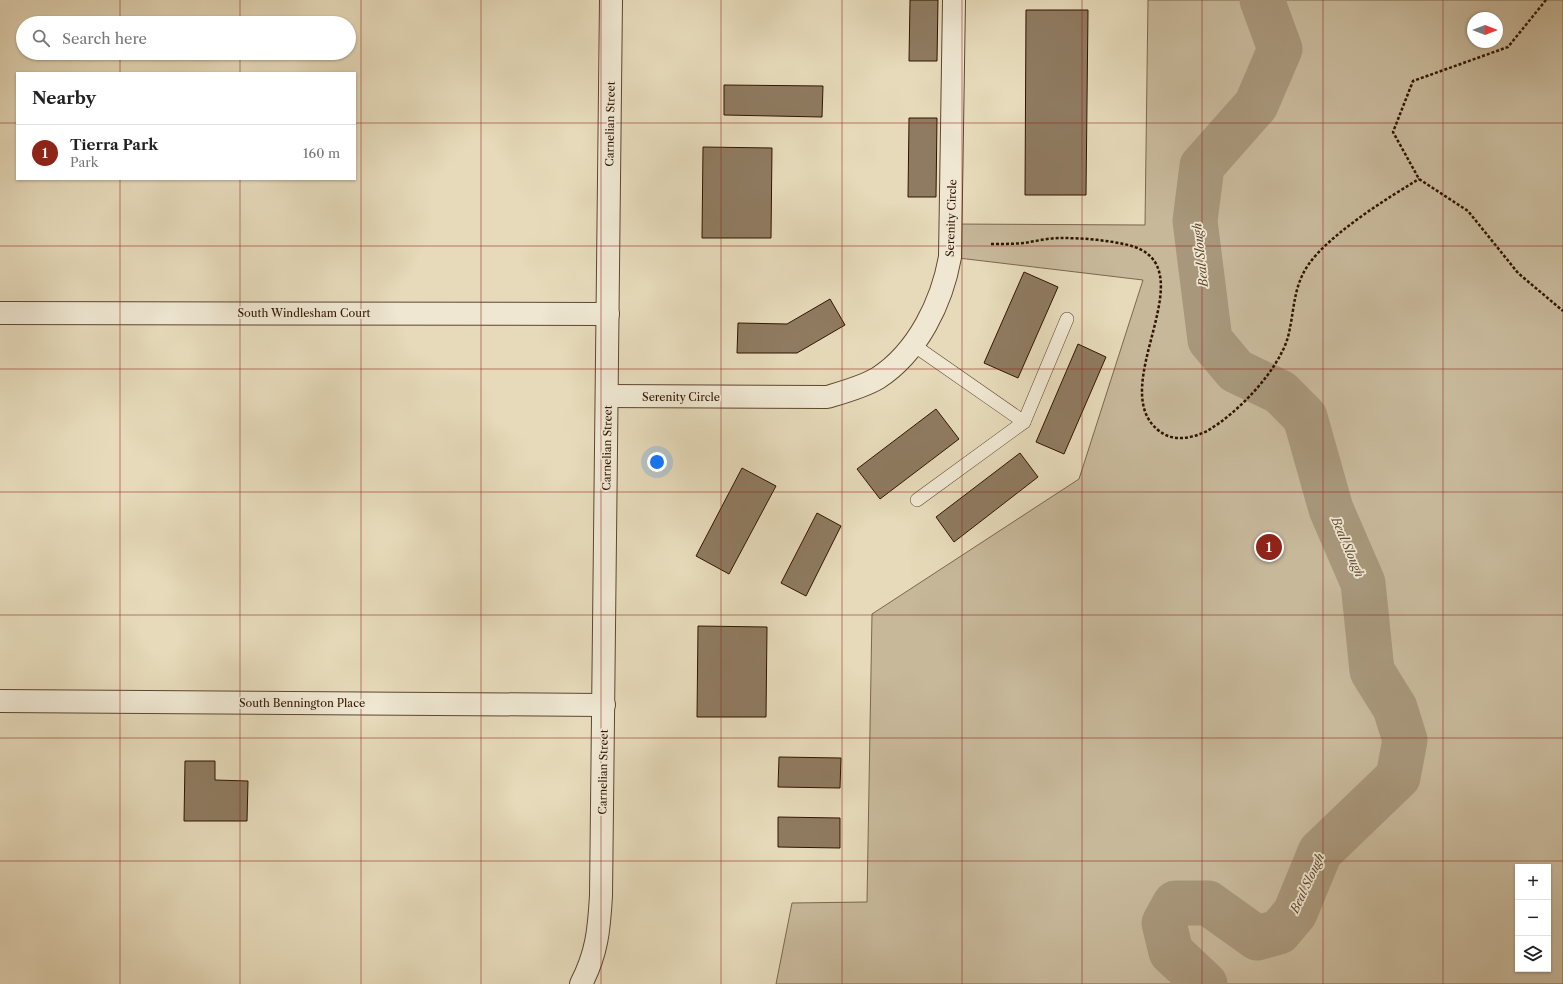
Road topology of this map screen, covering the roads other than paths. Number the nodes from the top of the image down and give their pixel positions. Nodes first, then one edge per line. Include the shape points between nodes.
1 (611, 0) edge
2 (954, 0) edge
3 (0, 313) edge
4 (608, 314) junction
5 (1067, 319) dead end
6 (912, 344) junction
7 (607, 396) junction
8 (1024, 422) junction
9 (917, 500) dead end
10 (0, 701) edge
11 (604, 705) junction
12 (580, 984) edge

1 - 4 street, Carnelian Street
2 - 6 street, Serenity Circle via 950,257 937,306
3 - 4 street, South Windlesham Court
4 - 7 street, Carnelian Street
5 - 8 lane
6 - 7 street, Serenity Circle via 902,357 878,378 850,391 827,397
6 - 8 lane
7 - 11 street, Carnelian Street
8 - 9 lane
10 - 11 street, South Bennington Place
11 - 12 street, Carnelian Street via 598,938 589,968

